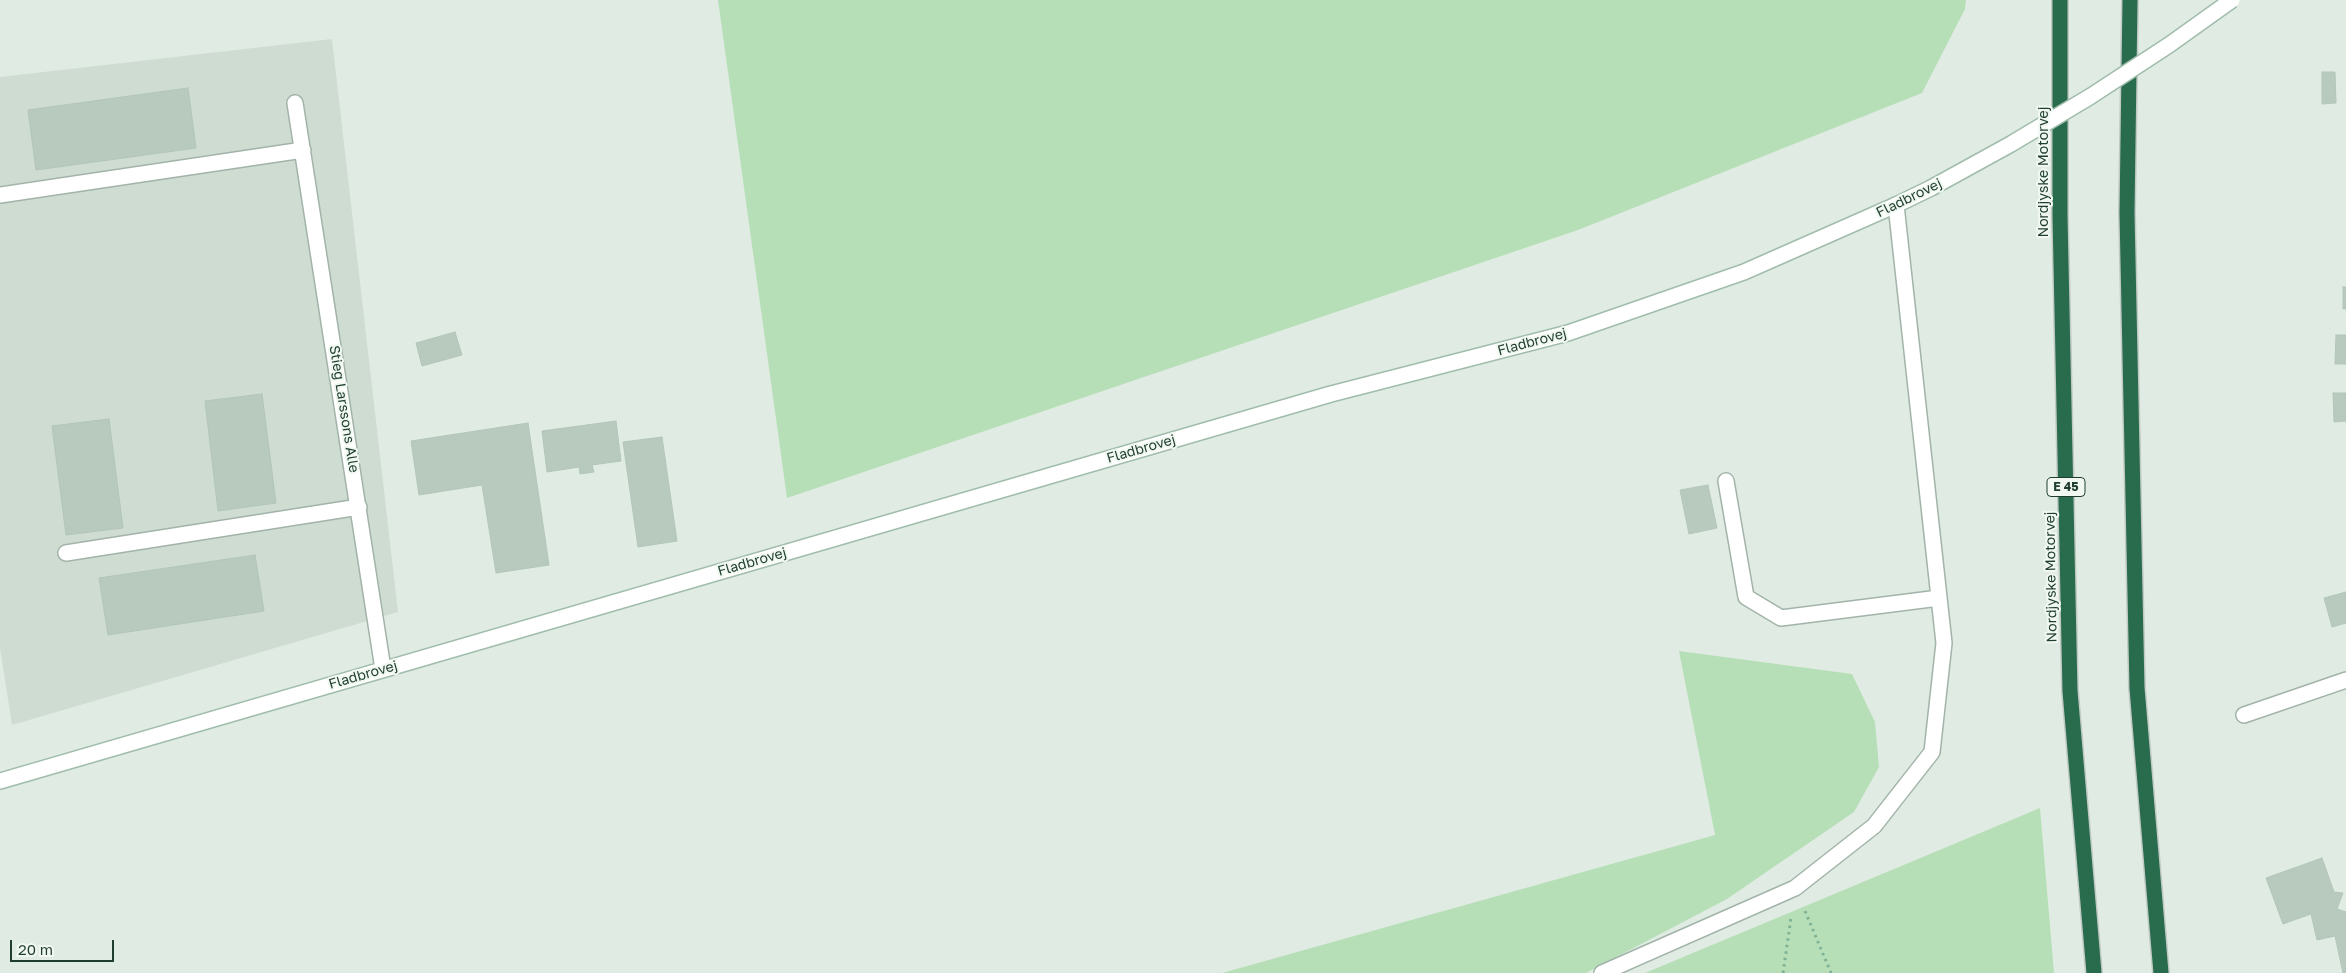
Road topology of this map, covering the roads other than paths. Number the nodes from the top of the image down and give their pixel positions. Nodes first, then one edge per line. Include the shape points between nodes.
1 (2060, 0) edge
2 (2130, 0) edge
3 (2232, 0) edge
4 (295, 104) dead end
5 (303, 150) junction
6 (0, 196) edge
7 (1896, 206) junction
8 (1726, 481) dead end
9 (359, 507) junction
10 (66, 553) dead end
11 (1939, 598) junction
12 (384, 669) junction
13 (2346, 680) edge
14 (2244, 715) dead end
15 (0, 781) edge
16 (1602, 973) edge
17 (2094, 973) edge
18 (2161, 973) edge

1 - 17 highway, Nordjyske Motorvej / E 45 via 2060,216 2070,691
2 - 18 highway via 2127,213 2137,688
3 - 7 main road, Fladbrovej, bridge via 2091,96 2011,144
4 - 5 main road, Stieg Larssons Alle
5 - 6 main road
5 - 9 main road, Stieg Larssons Alle
7 - 11 main road
7 - 12 main road, Fladbrovej via 1744,272 1568,333 1331,394
8 - 11 main road via 1746,597 1781,618
9 - 10 main road
9 - 12 main road, Stieg Larssons Alle
11 - 16 main road via 1944,643 1932,752 1874,826 1795,888
12 - 15 main road, Fladbrovej
13 - 14 main road

